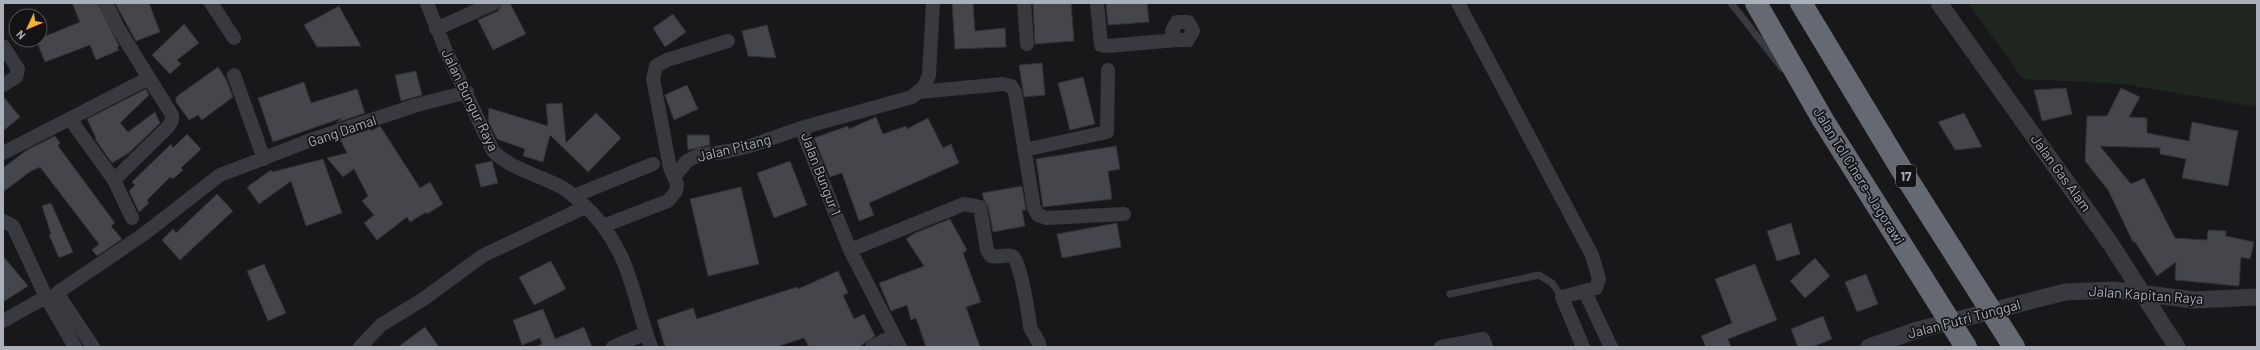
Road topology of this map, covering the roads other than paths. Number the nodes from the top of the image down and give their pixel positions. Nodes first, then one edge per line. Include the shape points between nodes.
1 (106, 3) edge
2 (211, 3) edge
3 (427, 3) edge
4 (494, 3) edge
5 (933, 3) edge
6 (1024, 3) edge
7 (1097, 3) edge
8 (1458, 3) edge
9 (1731, 3) edge
10 (1756, 3) edge
11 (1801, 3) edge
12 (1939, 3) edge
13 (436, 29) junction
14 (234, 38) dead end
15 (1177, 40) dead end
16 (728, 41) dead end
17 (1027, 44) dead end
18 (3, 46) edge
19 (1108, 70) dead end
20 (234, 75) dead end
21 (149, 78) junction
22 (3, 85) edge
23 (467, 92) junction
24 (919, 92) junction
25 (70, 119) junction
26 (1823, 120) junction
27 (800, 128) junction
28 (1024, 150) junction
29 (3, 153) edge
30 (264, 159) junction
31 (653, 164) dead end
32 (674, 177) junction
33 (114, 180) junction
34 (574, 196) junction
35 (585, 207) junction
36 (1124, 214) dead end
37 (132, 218) dead end
38 (3, 221) edge
39 (603, 226) junction
40 (850, 250) junction
41 (1585, 292) junction
42 (2142, 292) junction
43 (1450, 294) dead end
44 (46, 297) junction
45 (1562, 297) junction
46 (2257, 297) edge
47 (2036, 299) joint
48 (3, 322) edge
49 (646, 333) junction
50 (1899, 342) edge
51 (895, 343) edge
52 (75, 347) edge
53 (93, 347) edge
54 (360, 347) edge
55 (613, 347) edge
56 (651, 347) edge
57 (872, 347) edge
58 (1040, 347) edge
59 (1441, 347) edge
60 (1486, 347) edge
61 (1583, 347) edge
62 (1611, 347) edge
63 (1869, 347) edge
64 (1966, 347) edge
65 (2014, 347) edge
66 (2177, 347) edge

1 - 21 street via 118,28
2 - 14 street
3 - 13 street, Jalan Bungur Raya
4 - 13 street
5 - 24 street via 929,75
6 - 17 street
7 - 15 street via 1101,45
8 - 41 street via 1592,255 1599,279 1596,288
9 - 26 lane
10 - 26 highway, Jalan Tol Cinere–Jagorawi
11 - 65 highway, 17 via 1906,177
12 - 42 street, Jalan Gas Alam via 2087,209
13 - 23 street, Jalan Bungur Raya
16 - 32 street via 667,60 656,66 653,79 670,168
18 - 22 street via 18,69 16,77
19 - 28 street via 1107,132
20 - 30 street
21 - 25 street
21 - 33 street via 170,110 172,120 168,128
23 - 30 street, Gang Damal via 416,105 311,140
23 - 34 street, Jalan Bungur Raya via 490,145 500,158
24 - 27 street, Jalan Bungur 1 via 903,101
24 - 28 street via 1003,84 1011,86 1015,92
25 - 29 street
25 - 33 street
26 - 64 highway, Jalan Tol Cinere–Jagorawi
27 - 32 street, Jalan Pitang via 750,146 692,158
27 - 40 street, Jalan Bungur 1
28 - 36 street via 1034,208 1040,217
30 - 53 street, Gang Damal via 220,175 144,234 57,294
31 - 34 street
32 - 39 street via 676,191 668,201
33 - 37 street
34 - 35 street, Jalan Bungur Raya
35 - 39 street, Jalan Bungur Raya
35 - 54 street via 482,256 425,298 381,325
38 - 44 street via 14,226
39 - 49 street, Jalan Bungur Raya via 623,258
40 - 51 street, Jalan Bungur 1
40 - 58 street via 964,204 977,205 980,207 987,250 991,256 1011,256 1016,259 1032,332 1037,336
41 - 45 street
41 - 62 street
42 - 46 street, Jalan Kapitan Raya via 2194,300
42 - 47 street, Jalan Kapitan Raya via 2087,290
42 - 66 street, Jalan Gas Alam
43 - 45 lane via 1539,275 1552,283
44 - 48 street
44 - 52 street
45 - 61 street
47 - 50 street, Jalan Putri Tunggal via 1914,331
49 - 55 street
49 - 56 street, Jalan Bungur Raya
50 - 63 street, Jalan Putri Tunggal
51 - 57 street
59 - 60 street via 1482,339

